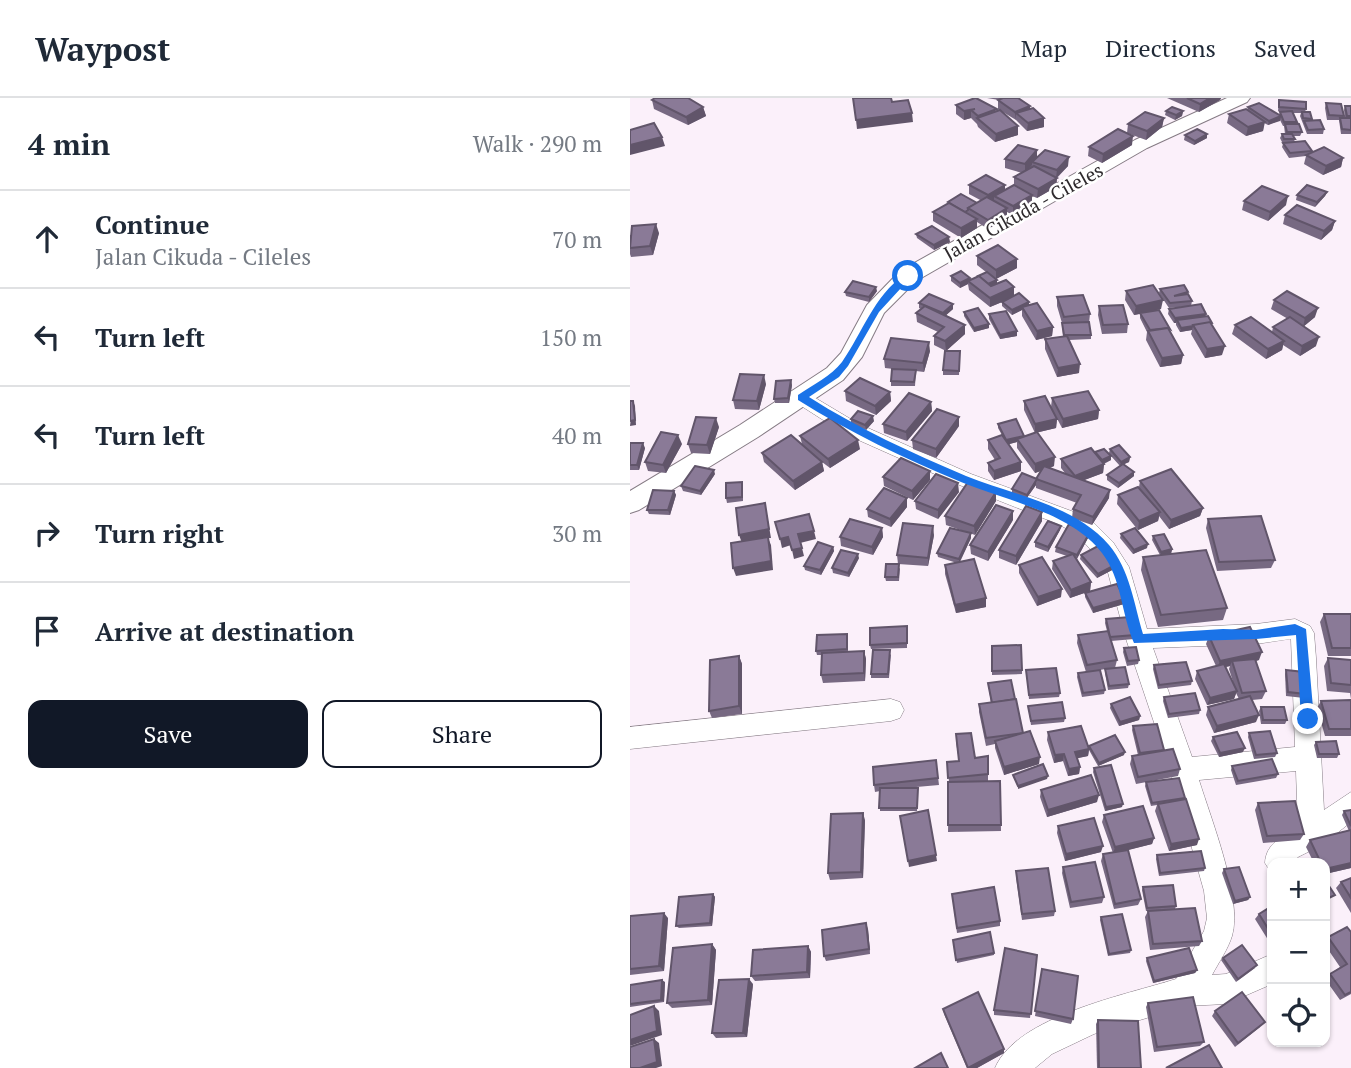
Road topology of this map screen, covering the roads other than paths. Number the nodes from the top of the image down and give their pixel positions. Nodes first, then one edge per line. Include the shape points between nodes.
1 (1241, 98) edge
2 (802, 397) junction
3 (630, 503) edge
4 (1138, 639) junction
5 (891, 710) dead end
6 (630, 738) edge
7 (1307, 758) junction
8 (1182, 771) junction
9 (1351, 805) edge
10 (1312, 836) junction
11 (1279, 858) edge
12 (1267, 971) edge
13 (1186, 991) junction
14 (1011, 1068) edge

1 - 2 street, Jalan Cikuda - Cileles via 1141,144 908,276 875,310 845,364
2 - 3 street, Jalan Cikuda - Cileles
2 - 4 street via 852,429 1086,529 1118,567
4 - 7 street via 1256,635 1295,629 1302,633
4 - 8 street
5 - 6 street
7 - 8 street
7 - 10 street
8 - 13 street via 1218,891 1221,918 1218,935
9 - 10 street
10 - 11 street
12 - 13 street via 1226,989
13 - 14 street via 1088,1022 1041,1043

